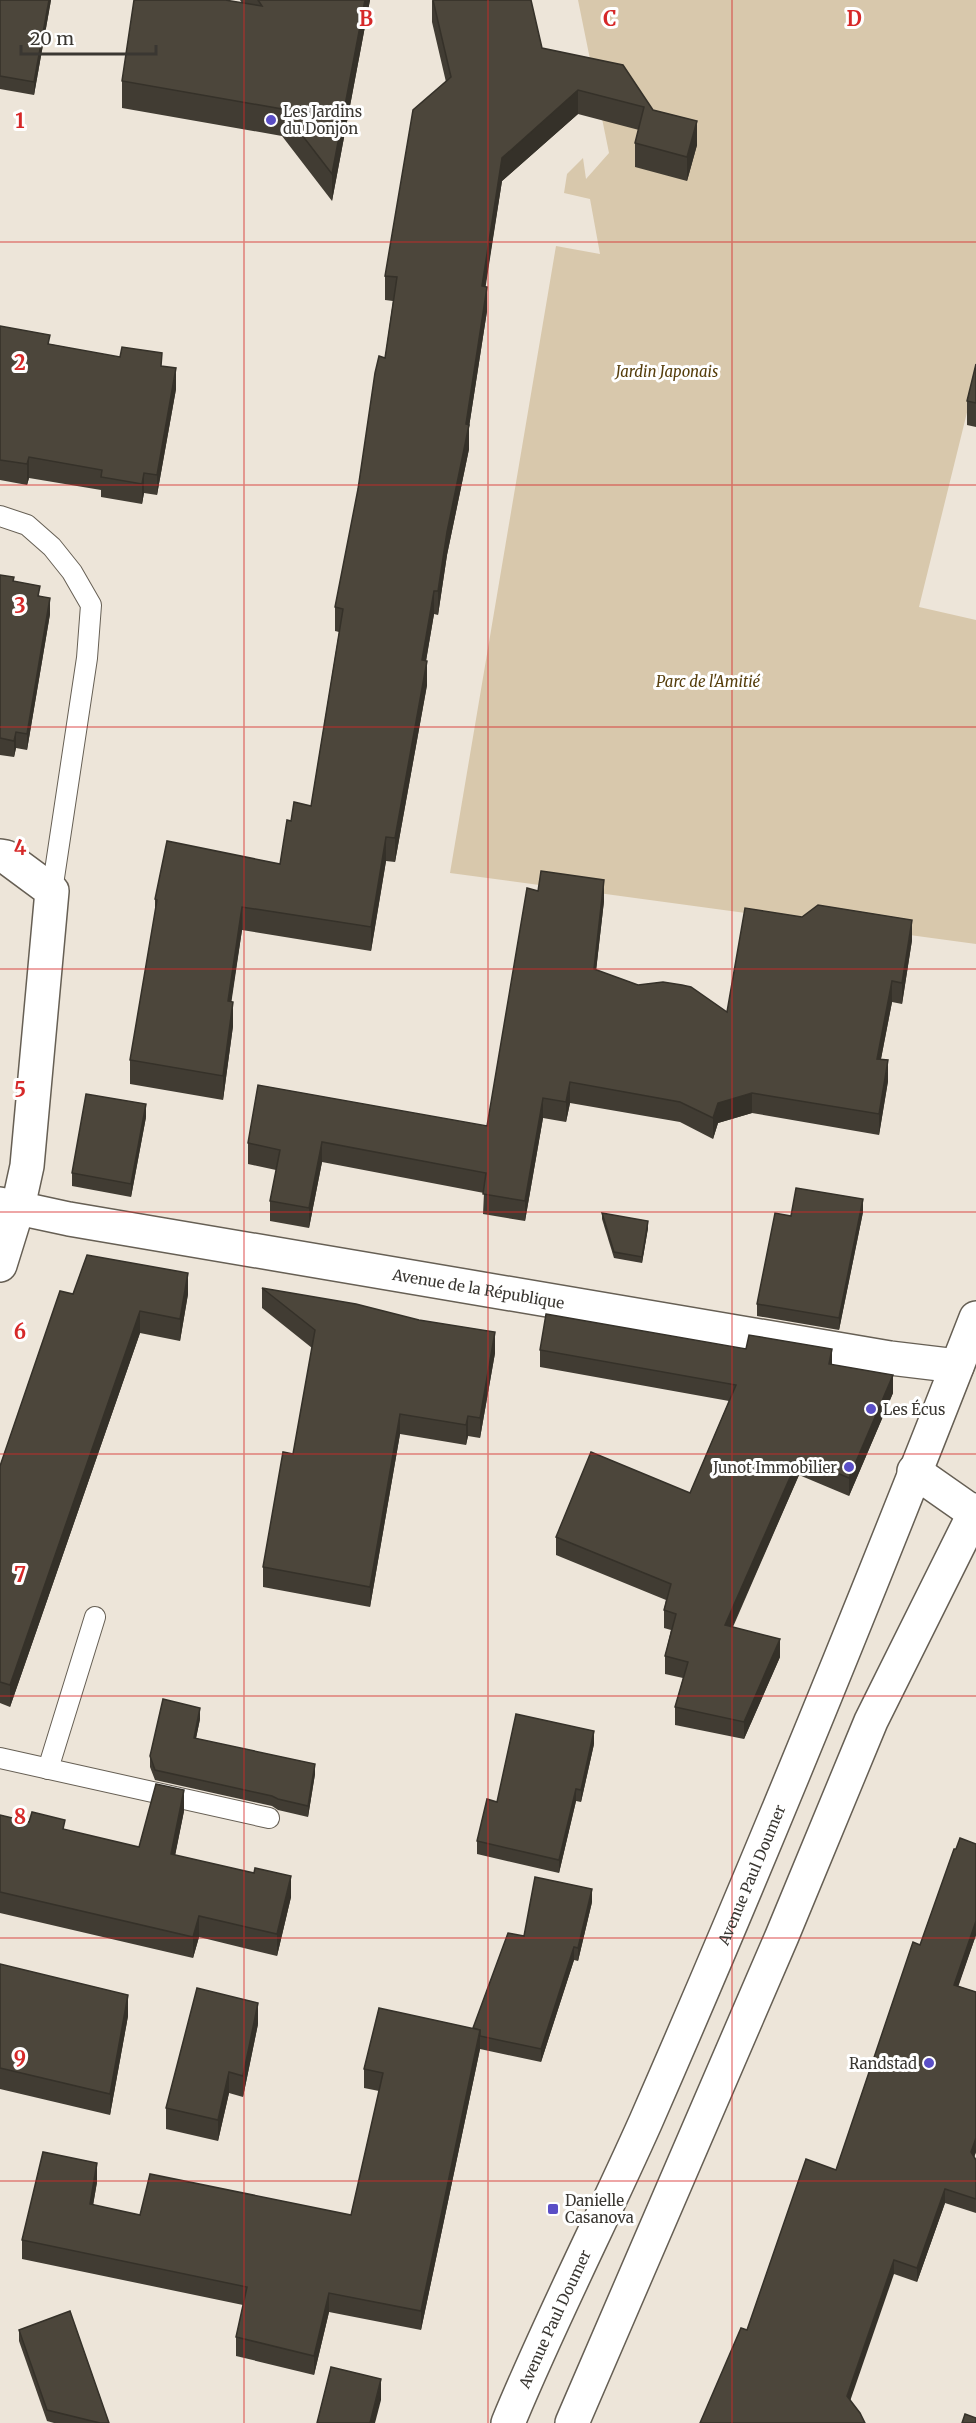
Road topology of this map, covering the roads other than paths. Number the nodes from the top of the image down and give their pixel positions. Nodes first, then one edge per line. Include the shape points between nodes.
1 (0, 516) edge
2 (0, 856) edge
3 (52, 891) junction
4 (9, 1206) edge
5 (0, 1265) edge
6 (976, 1318) edge
7 (967, 1366) edge
8 (914, 1471) junction
9 (975, 1511) edge
10 (96, 1617) dead end
11 (0, 1758) edge
12 (48, 1769) junction
13 (268, 1818) dead end
14 (508, 2423) edge
15 (572, 2423) edge

1 - 3 lane via 27,525 52,547 91,605 87,658
2 - 3 main road
3 - 4 main road via 27,1166
4 - 5 main road
4 - 7 main road, Avenue de la République via 890,1358
6 - 7 main road, Avenue Paul Doumer
7 - 8 main road, Avenue Paul Doumer
8 - 9 main road
8 - 14 main road, Avenue Paul Doumer via 828,1692 732,1921
9 - 15 main road via 871,1721
10 - 12 lane
11 - 12 lane
12 - 13 lane

